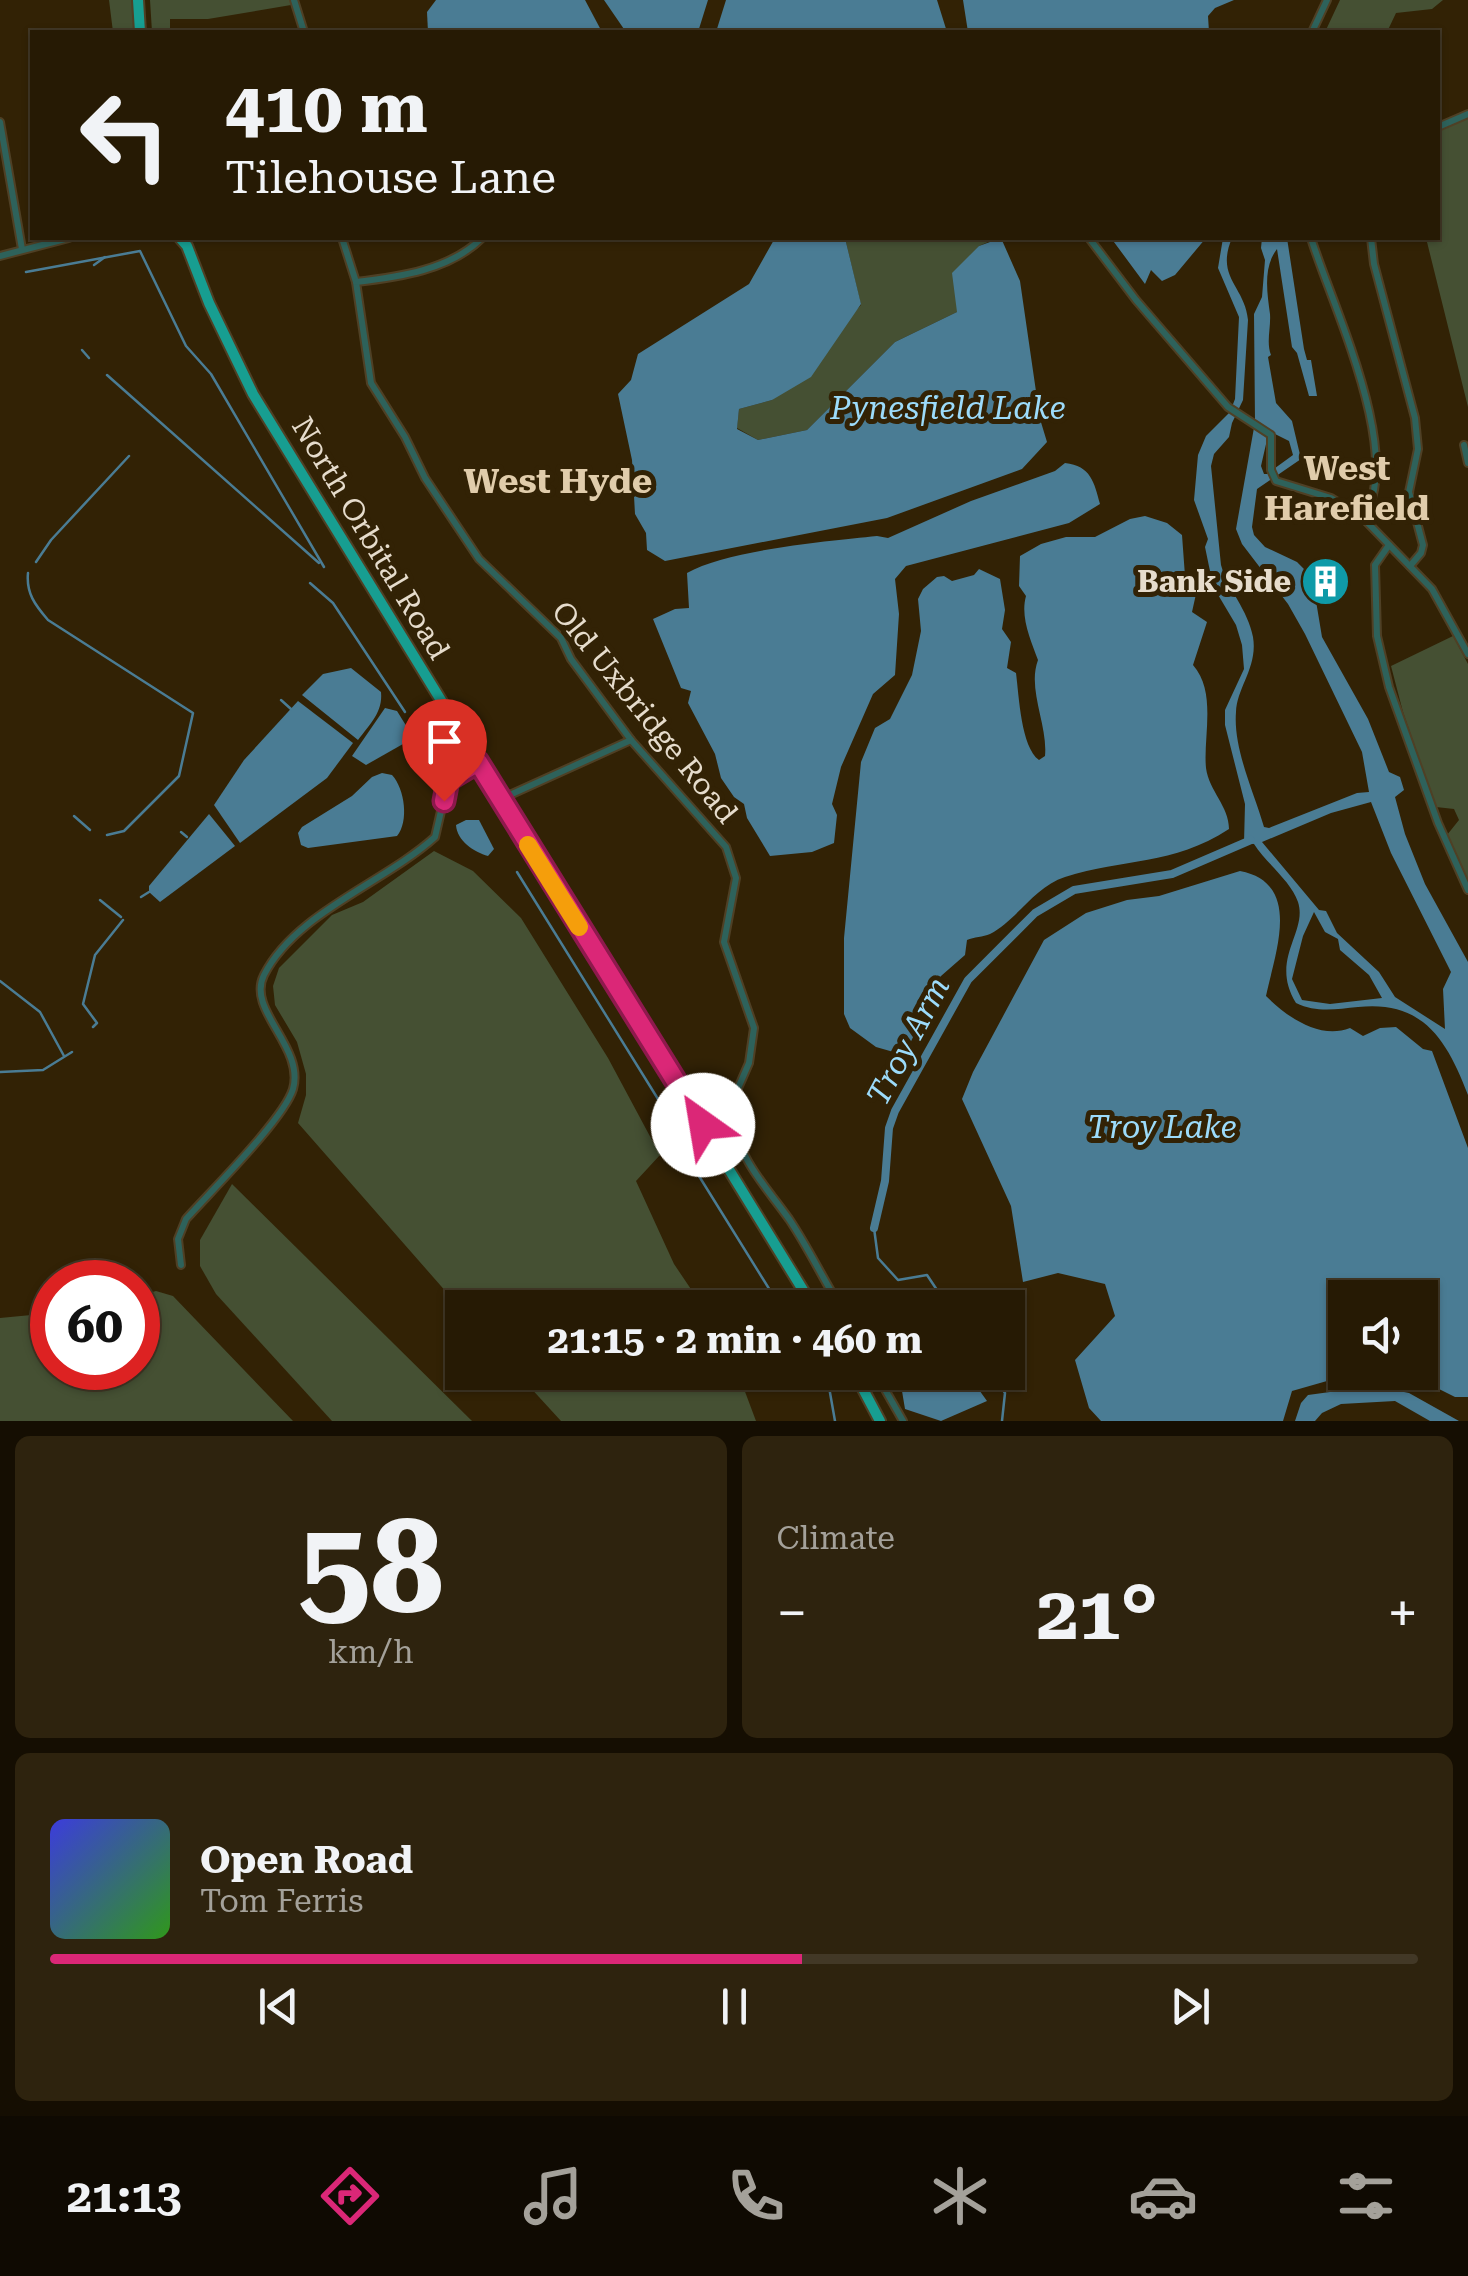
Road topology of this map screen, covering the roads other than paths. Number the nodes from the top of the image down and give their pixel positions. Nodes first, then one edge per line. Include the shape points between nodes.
1 (138, 0) edge
2 (294, 0) edge
3 (1327, 0) edge
4 (140, 30) edge
5 (303, 30) edge
6 (1313, 30) edge
7 (1468, 114) edge
8 (0, 122) edge
9 (1440, 125) edge
10 (60, 240) edge
11 (185, 240) edge
12 (343, 240) edge
13 (480, 240) edge
14 (1091, 240) edge
15 (1312, 240) edge
16 (1371, 240) edge
17 (22, 249) junction
18 (0, 256) edge
19 (356, 282) junction
20 (1464, 445) dead end
21 (1468, 463) edge
22 (1363, 518) junction
23 (1389, 545) junction
24 (1410, 566) junction
25 (1468, 654) edge
26 (632, 740) junction
27 (478, 762) junction
28 (501, 799) junction
29 (1468, 890) edge
30 (732, 1102) junction
31 (707, 1122) junction
32 (733, 1122) junction
33 (180, 1265) dead end
34 (804, 1290) edge
35 (829, 1290) edge
36 (864, 1390) edge
37 (885, 1390) edge
38 (880, 1421) edge
39 (902, 1421) edge

1 - 4 main road
2 - 5 street
3 - 6 street
7 - 9 street
8 - 17 street
10 - 17 street
11 - 27 main road, North Orbital Road via 254,394
12 - 19 street, Old Uxbridge Road
13 - 19 street via 414,273
14 - 22 street via 1230,408 1272,435 1273,475
15 - 22 street via 1370,408 1374,471
16 - 24 street via 1415,418 1418,449 1409,492 1423,545
17 - 18 street
19 - 26 street, Old Uxbridge Road via 371,383 426,478 479,558 561,638
20 - 21 street
22 - 23 street
23 - 24 street
23 - 29 street via 1375,564 1377,636 1389,687
24 - 25 street via 1432,588
26 - 28 street
26 - 30 street, Old Uxbridge Road via 726,847 736,878 724,942 754,1028 750,1063
27 - 28 main road, North Orbital Road
27 - 33 street via 448,780 432,841 322,910 264,974 263,1007 290,1054 292,1090 276,1118 186,1219 178,1240
28 - 31 main road, North Orbital Road
30 - 31 street, Old Uxbridge Road
30 - 32 street
31 - 32 street
31 - 34 main road, North Orbital Road
32 - 35 street via 748,1168 773,1194
36 - 38 main road
37 - 39 street

